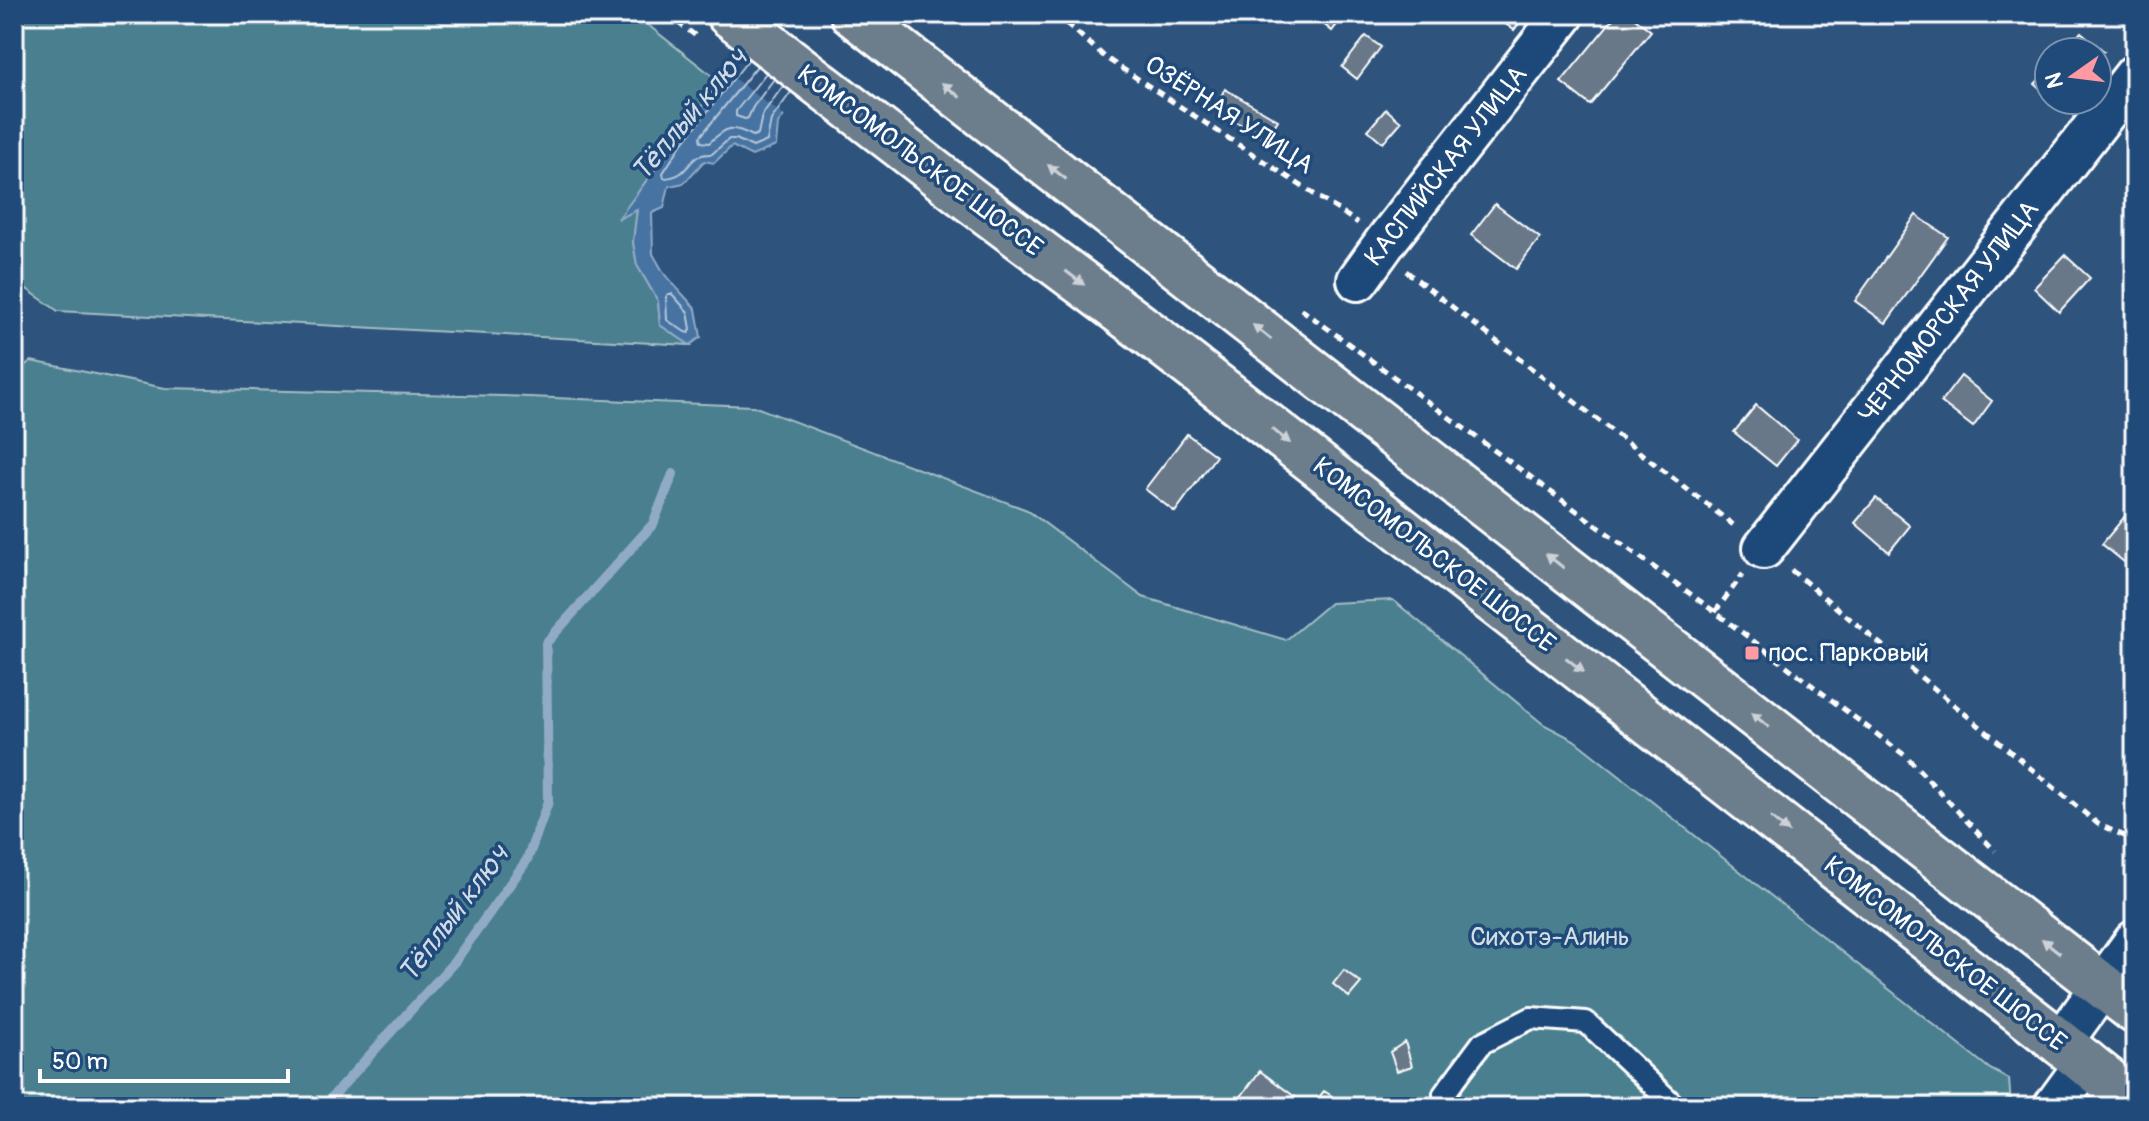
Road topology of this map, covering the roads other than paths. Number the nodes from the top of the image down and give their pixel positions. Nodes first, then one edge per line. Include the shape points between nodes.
1 (729, 14) edge
2 (853, 14) edge
3 (1564, 14) edge
4 (2135, 75) edge
5 (1374, 257) road end
6 (1764, 548) dead end
7 (2122, 975) edge
8 (2073, 1053) junction
9 (2135, 1102) edge
10 (1450, 1107) edge
11 (1676, 1107) edge
12 (2054, 1107) edge

1 -> 8 main road, КОМСОМОЛЬСКОЕ ШОССЕ via 1150,334
7 -> 2 main road
3 - 5 street, КАСПИЙСКАЯ УЛИЦА
4 - 6 street, ЧЕРНОМОРСКАЯ УЛИЦА
7 - 8 street
8 - 9 main road, КОМСОМОЛЬСКОЕ ШОССЕ
8 - 12 street
10 - 11 lane via 1444,1094 1482,1043 1531,1018 1586,1022

